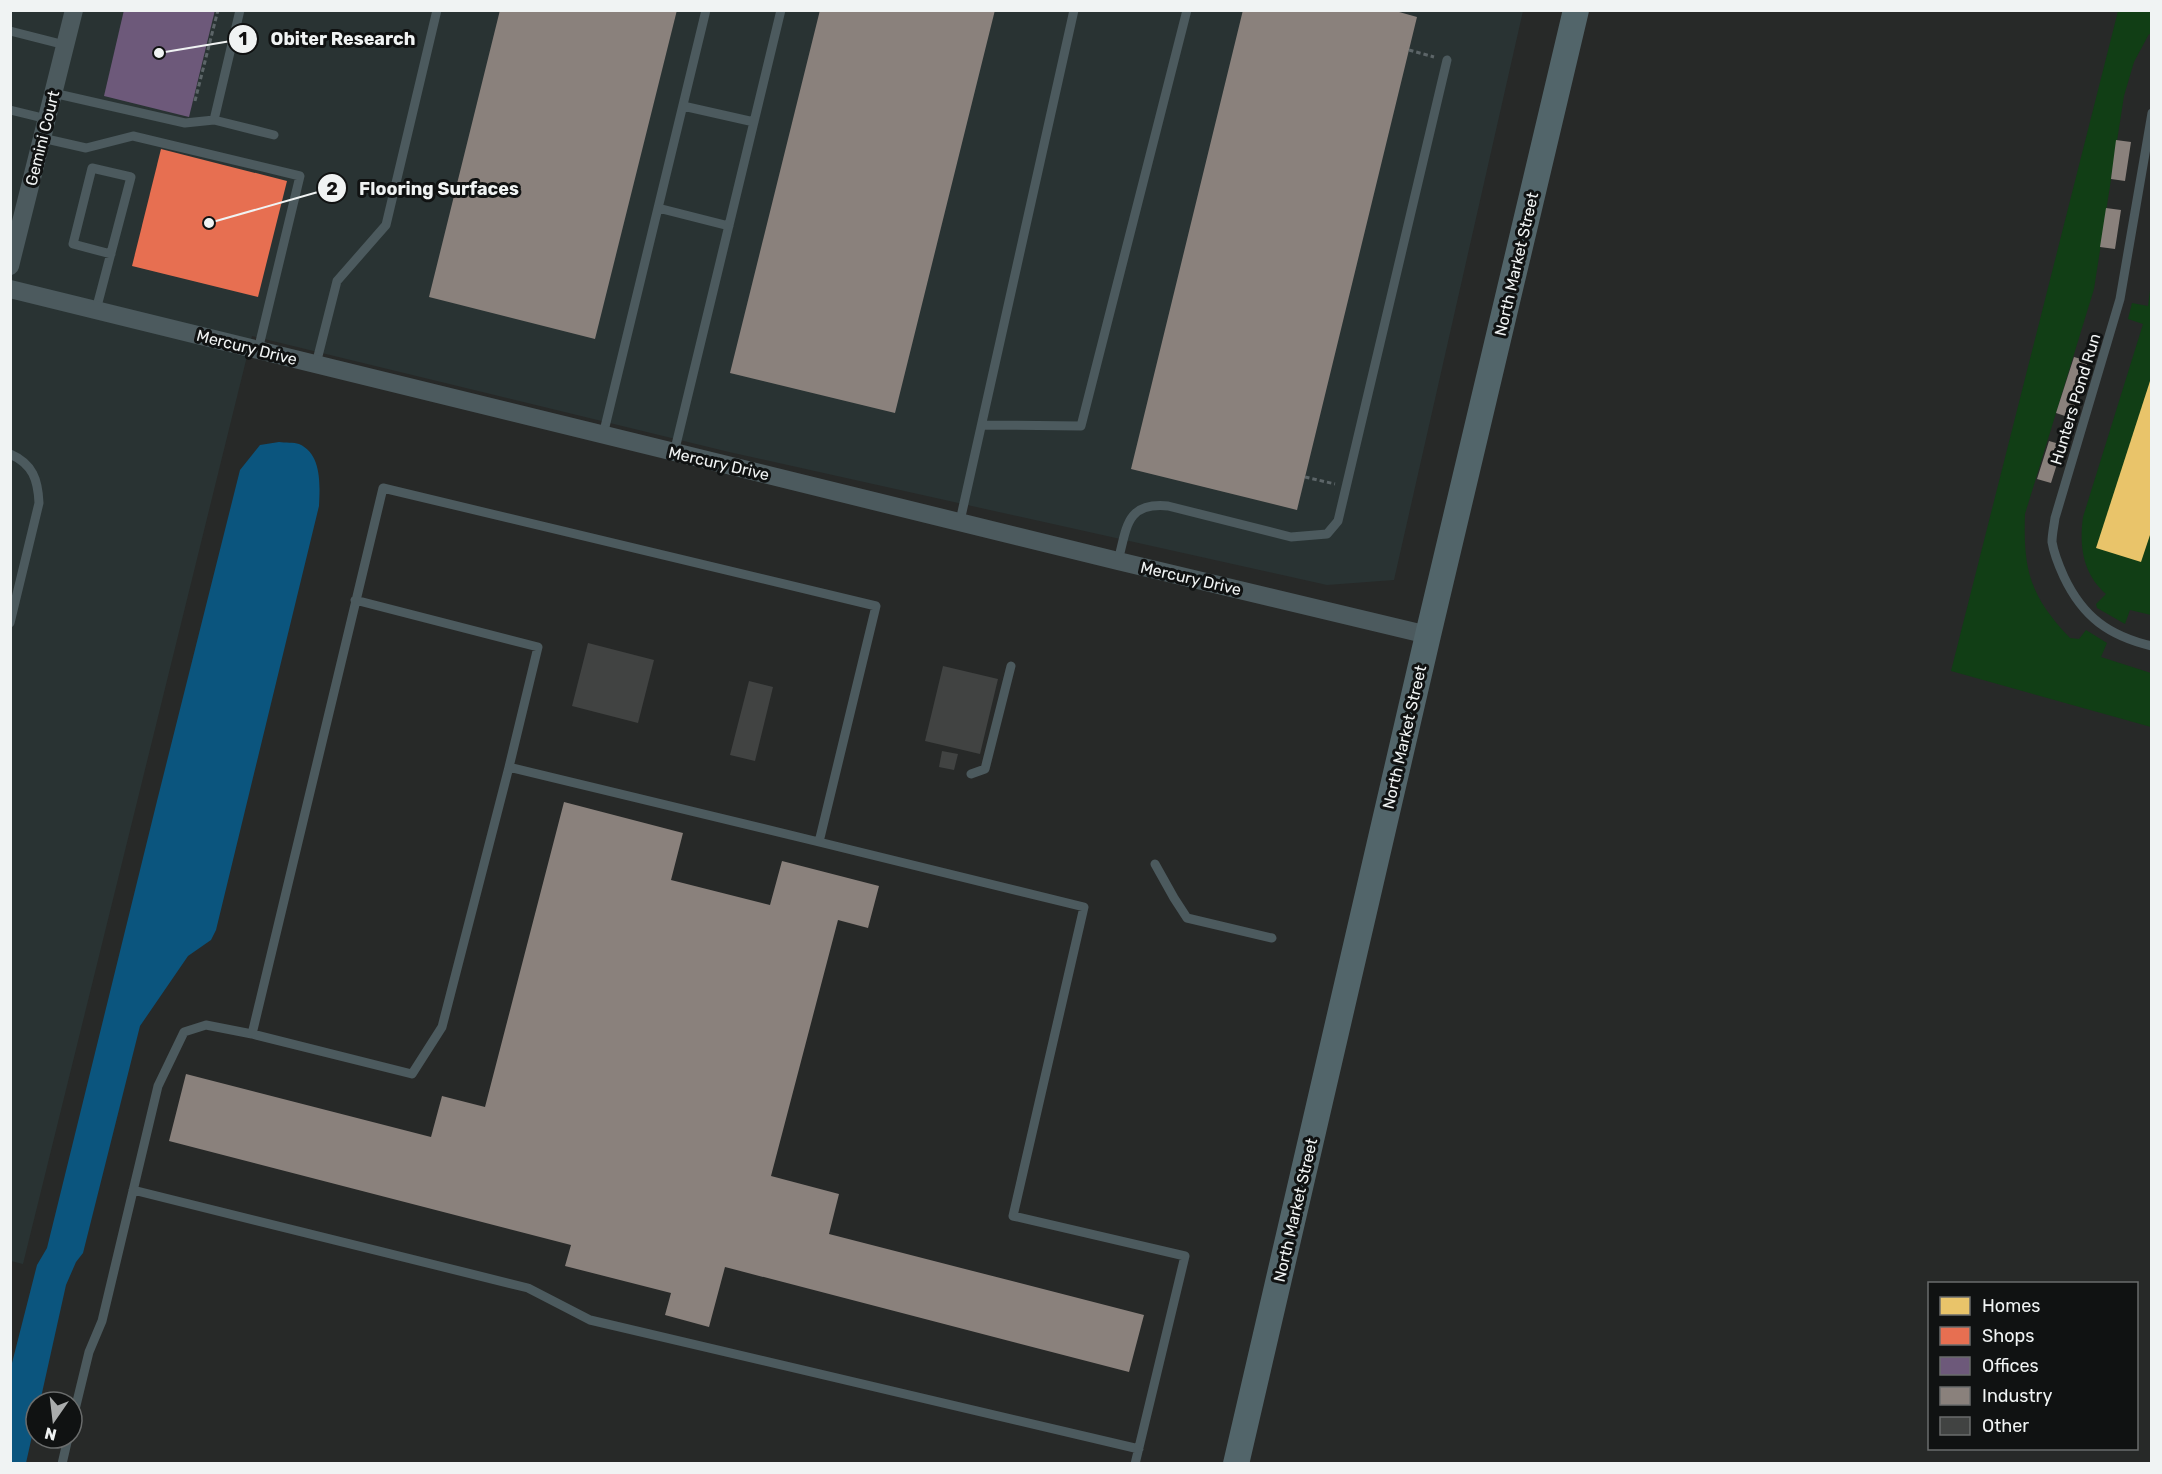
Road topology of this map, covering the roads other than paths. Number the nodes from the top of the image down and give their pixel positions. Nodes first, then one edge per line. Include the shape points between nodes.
1 (74, 10) edge
2 (240, 10) edge
3 (437, 10) edge
4 (706, 10) edge
5 (781, 10) edge
6 (1074, 10) edge
7 (1187, 10) edge
8 (1576, 10) edge
9 (10, 31) edge
10 (65, 45) junction
11 (1447, 60) road end
12 (53, 93) junction
13 (683, 106) junction
14 (10, 110) edge
15 (2151, 113) edge
16 (47, 119) junction
17 (214, 120) junction
18 (754, 122) junction
19 (274, 135) dead end
20 (42, 138) junction
21 (86, 148) junction
22 (92, 168) junction
23 (658, 208) junction
24 (729, 226) junction
25 (111, 254) junction
26 (10, 266) edge
27 (10, 289) edge
28 (96, 310) junction
29 (258, 350) junction
30 (316, 364) junction
31 (982, 425) junction
32 (603, 435) junction
33 (674, 453) junction
34 (10, 454) edge
35 (960, 521) junction
36 (1118, 561) junction
37 (355, 600) junction
38 (10, 623) edge
39 (1428, 635) junction
40 (2151, 646) edge
41 (1011, 666) dead end
42 (509, 767) junction
43 (971, 774) dead end
44 (819, 842) junction
45 (1155, 864) dead end
46 (1272, 938) dead end
47 (252, 1034) junction
48 (133, 1190) junction
49 (80, 1390) edge
50 (1139, 1449) junction
51 (1135, 1464) edge
52 (1236, 1464) edge

1 - 10 street, Gemini Court
2 - 17 lane
3 - 30 lane via 386,225 337,281
4 - 13 lane
5 - 18 lane
6 - 31 lane
7 - 31 lane via 1081,426
8 - 39 main road, North Market Street
9 - 10 lane
10 - 12 street, Gemini Court
11 - 36 lane via 1338,522 1327,534 1292,537 1151,505 1135,512 1127,525
12 - 16 street, Gemini Court
12 - 17 lane via 185,123
13 - 18 lane
13 - 23 lane
14 - 16 lane
15 - 40 lane, Hunters Pond Run via 2120,299 2055,518 2052,541 2066,581 2087,614 2109,631
16 - 20 street, Gemini Court
17 - 19 lane
18 - 24 lane
20 - 21 lane
20 - 26 street, Gemini Court
21 - 22 lane
21 - 29 lane via 133,135 300,176
22 - 25 lane via 73,244
22 - 25 lane via 131,177
23 - 24 lane
23 - 32 lane
24 - 33 lane
25 - 28 lane
27 - 28 street, Mercury Drive
28 - 29 street, Mercury Drive
29 - 30 street, Mercury Drive
30 - 32 street, Mercury Drive
31 - 35 lane
32 - 33 street, Mercury Drive
33 - 35 street, Mercury Drive
34 - 38 lane via 31,467 38,484 39,503
35 - 36 street, Mercury Drive
36 - 39 street, Mercury Drive
37 - 42 lane via 538,647
37 - 44 lane via 383,488 876,606
37 - 47 lane
39 - 52 main road, North Market Street
41 - 43 lane via 986,769
42 - 44 lane
42 - 47 lane via 442,1027 412,1074
44 - 50 lane via 1084,907 1013,1216 1185,1256
45 - 46 lane via 1187,918
47 - 48 lane via 206,1025 184,1032 158,1086
48 - 49 lane via 102,1321
48 - 50 lane via 528,1288 590,1320
50 - 51 lane

